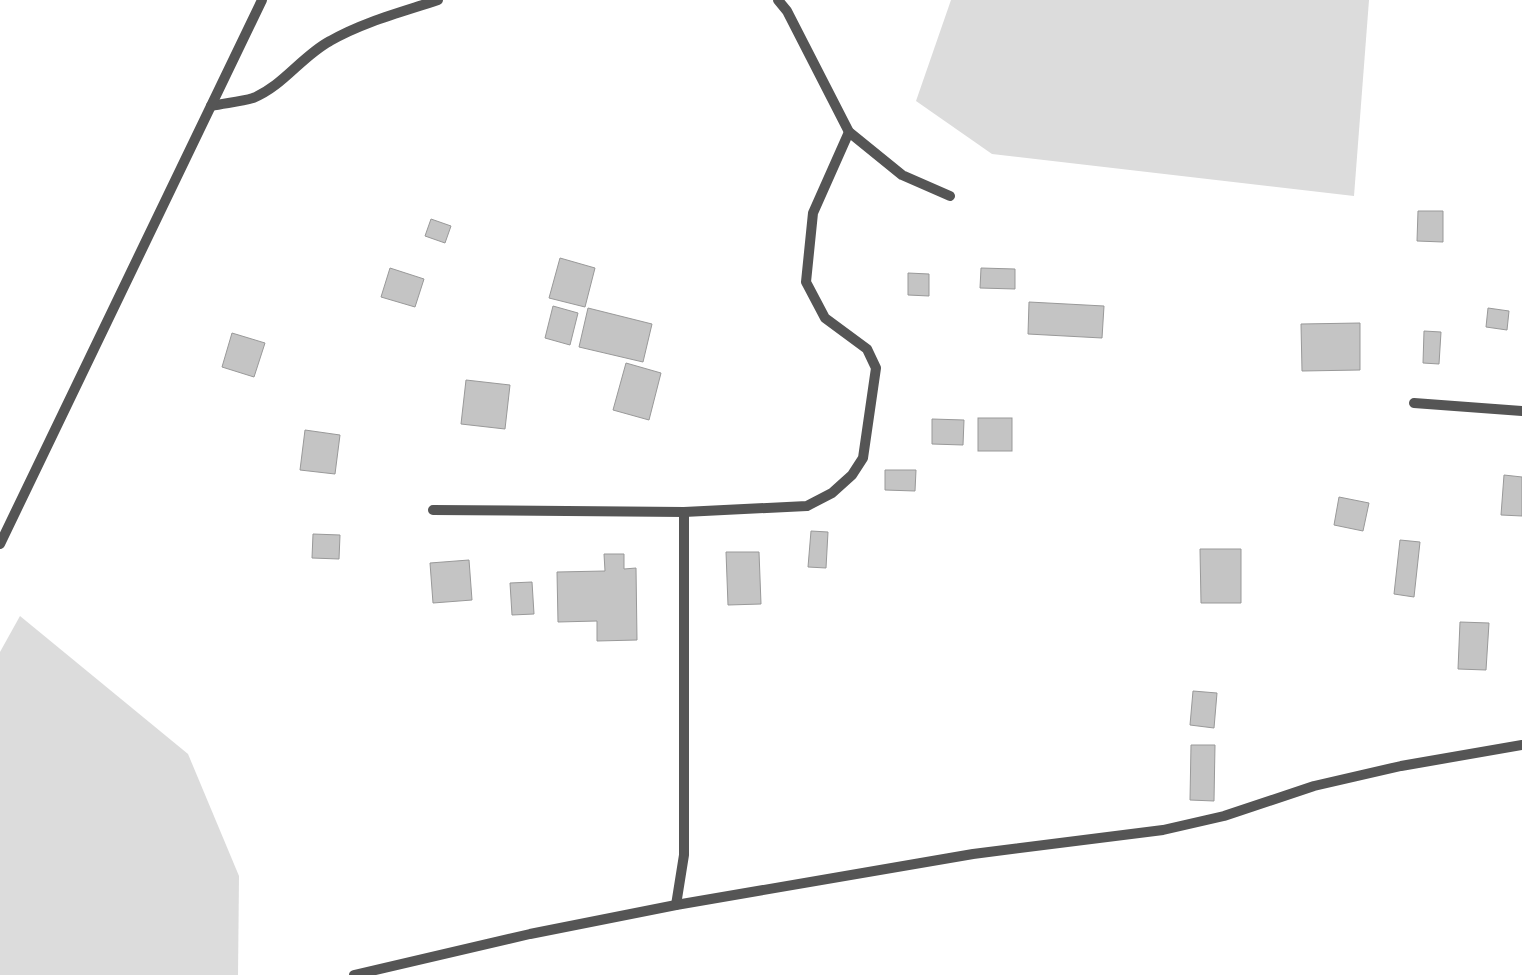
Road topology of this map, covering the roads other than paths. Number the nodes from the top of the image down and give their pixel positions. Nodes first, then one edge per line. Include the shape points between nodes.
1 (262, 0) edge
2 (438, 0) edge
3 (778, 0) edge
4 (211, 106) junction
5 (849, 132) junction
6 (950, 196) dead end
7 (1414, 403) dead end
8 (1522, 410) edge
9 (433, 510) dead end
10 (684, 512) junction
11 (0, 544) edge
12 (1522, 746) edge
13 (676, 905) junction
14 (354, 975) edge

1 - 4 street
2 - 4 street via 363,25 330,41 275,85 253,98
3 - 5 street via 787,11
4 - 11 street
5 - 6 street via 902,175
5 - 10 street via 814,213 806,282 825,318 867,349 876,368 863,458 852,475 832,493 807,506
7 - 8 street
9 - 10 street
10 - 13 street via 684,854
12 - 13 street via 1401,766 1314,786 1224,816 1163,830 972,854
13 - 14 street via 530,934

